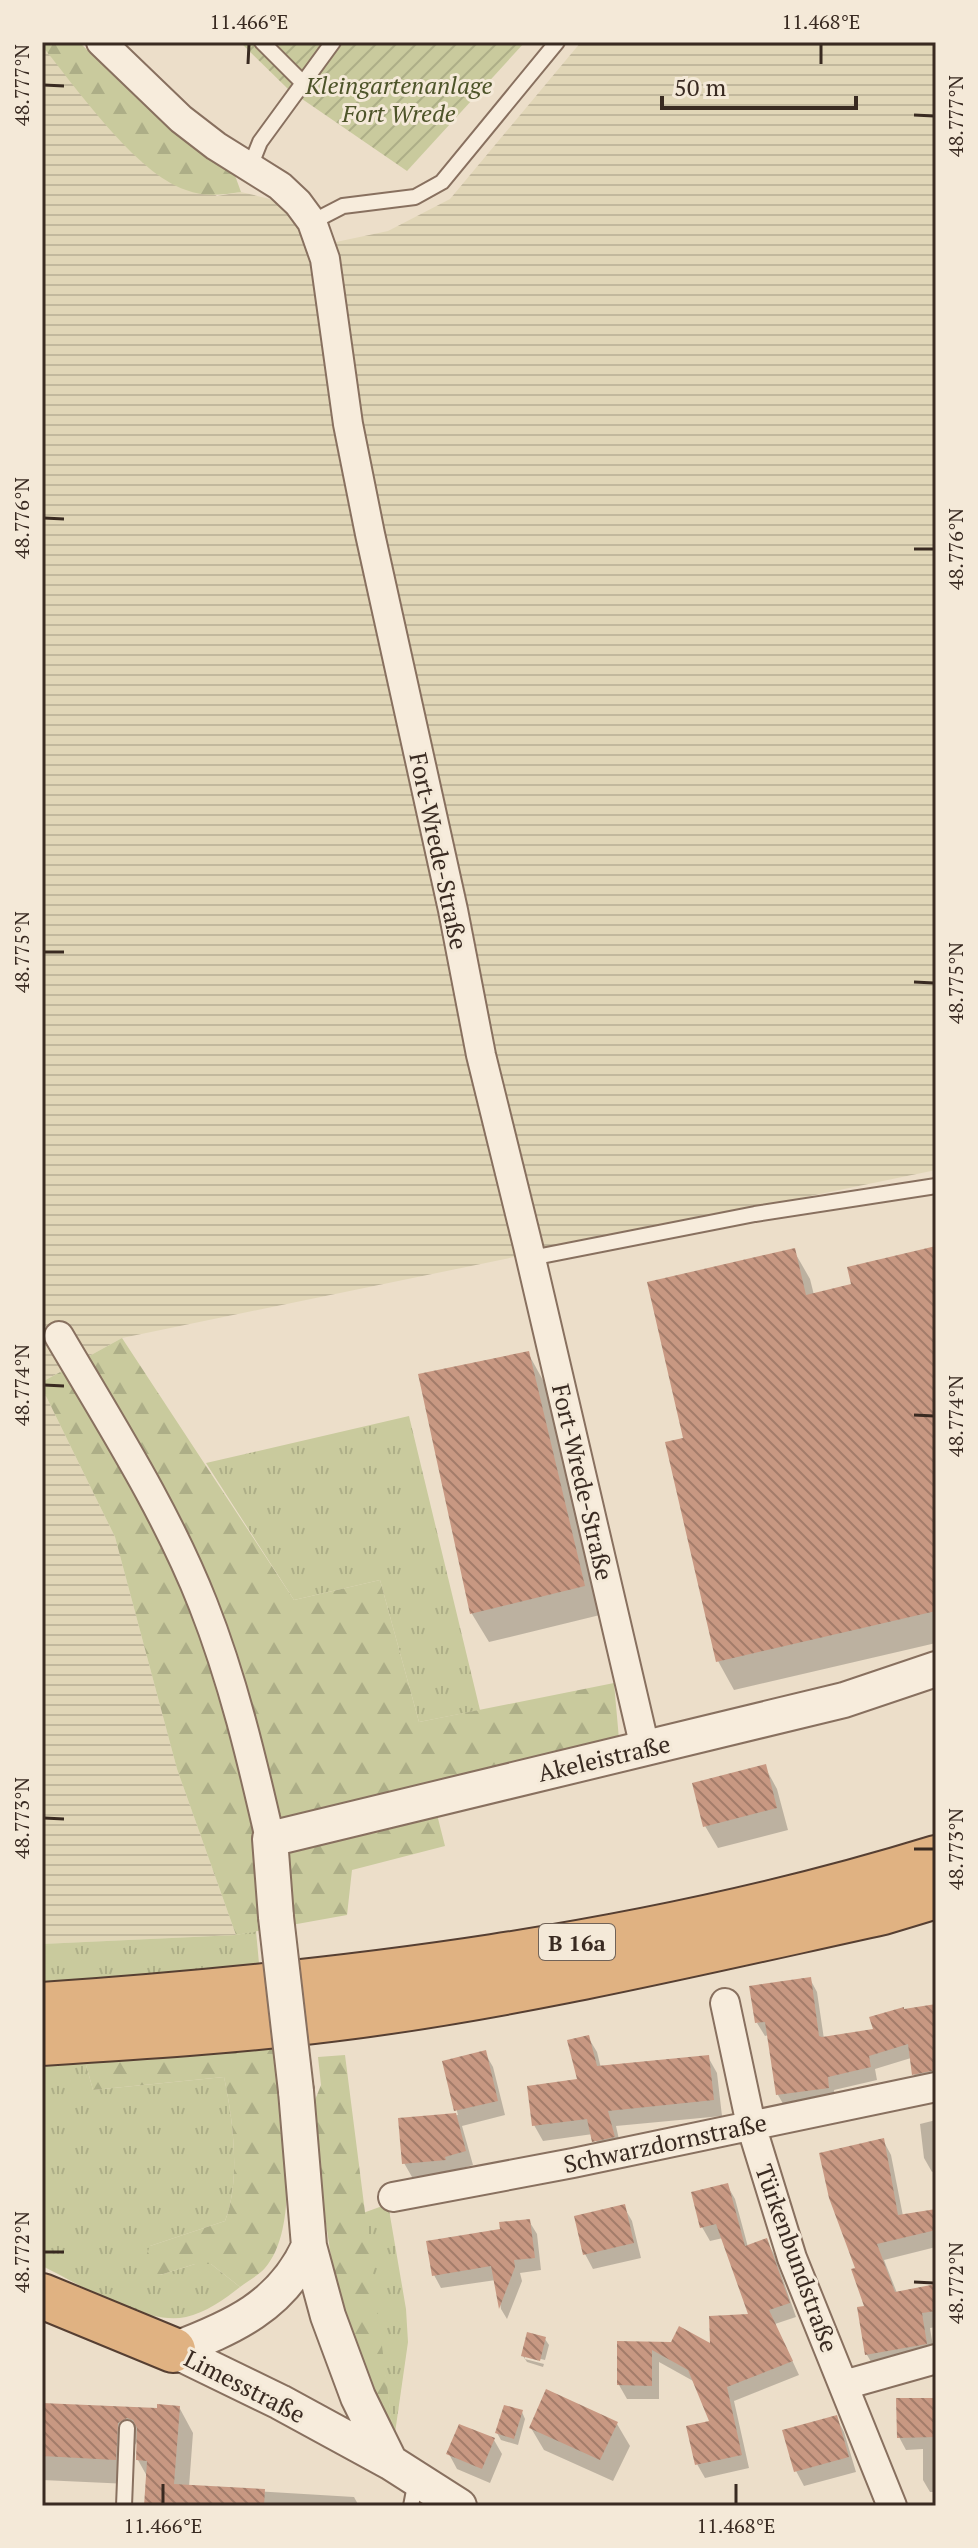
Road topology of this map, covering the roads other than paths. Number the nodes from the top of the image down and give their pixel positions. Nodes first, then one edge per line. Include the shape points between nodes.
1 (101, 42) edge
2 (262, 42) edge
3 (333, 42) edge
4 (557, 42) edge
5 (303, 83) junction
6 (250, 167) junction
7 (312, 222) junction
8 (936, 1186) edge
9 (531, 1258) junction
10 (59, 1336) dead end
11 (936, 1669) edge
12 (645, 1748) junction
13 (270, 1839) junction
14 (936, 1858) edge
15 (936, 1896) edge
16 (725, 2003) dead end
17 (42, 2005) edge
18 (42, 2043) edge
19 (936, 2087) edge
20 (751, 2125) junction
21 (393, 2197) dead end
22 (309, 2246) junction
23 (42, 2296) edge
24 (173, 2350) junction
25 (936, 2359) edge
26 (844, 2385) junction
27 (127, 2428) dead end
28 (405, 2483) edge
29 (124, 2506) edge
30 (459, 2506) edge
31 (892, 2506) edge

1 - 6 street, Fort-Wrede-Straße via 181,119
2 - 5 lane
3 - 5 lane
4 - 7 lane via 442,182 415,197 343,206
5 - 6 lane via 260,142
6 - 7 street, Fort-Wrede-Straße via 280,186
7 - 9 street, Fort-Wrede-Straße via 325,259 370,534 481,1055
8 - 9 lane via 755,1214
9 - 12 street, Fort-Wrede-Straße
10 - 13 street via 153,1497 202,1603 229,1677
11 - 12 street, Akeleistraße via 844,1700
12 - 13 street, Akeleistraße
13 - 22 street, bridge
14 - 17 highway, B 16a via 616,1935 322,1981
15 - 18 highway, B 16a via 515,1991 332,2019
16 - 20 street, Türkenbundstraße
19 - 20 street, Schwarzdornstraße
20 - 21 street, Schwarzdornstraße
20 - 26 street, Türkenbundstraße via 792,2258
22 - 24 street, Limesstraße via 297,2272 262,2307 216,2334
22 - 28 street via 358,2397
23 - 24 highway
24 - 28 street, Limesstraße via 280,2402
25 - 26 street
26 - 31 street, Türkenbundstraße
27 - 29 lane
28 - 30 street, Limesstraße

